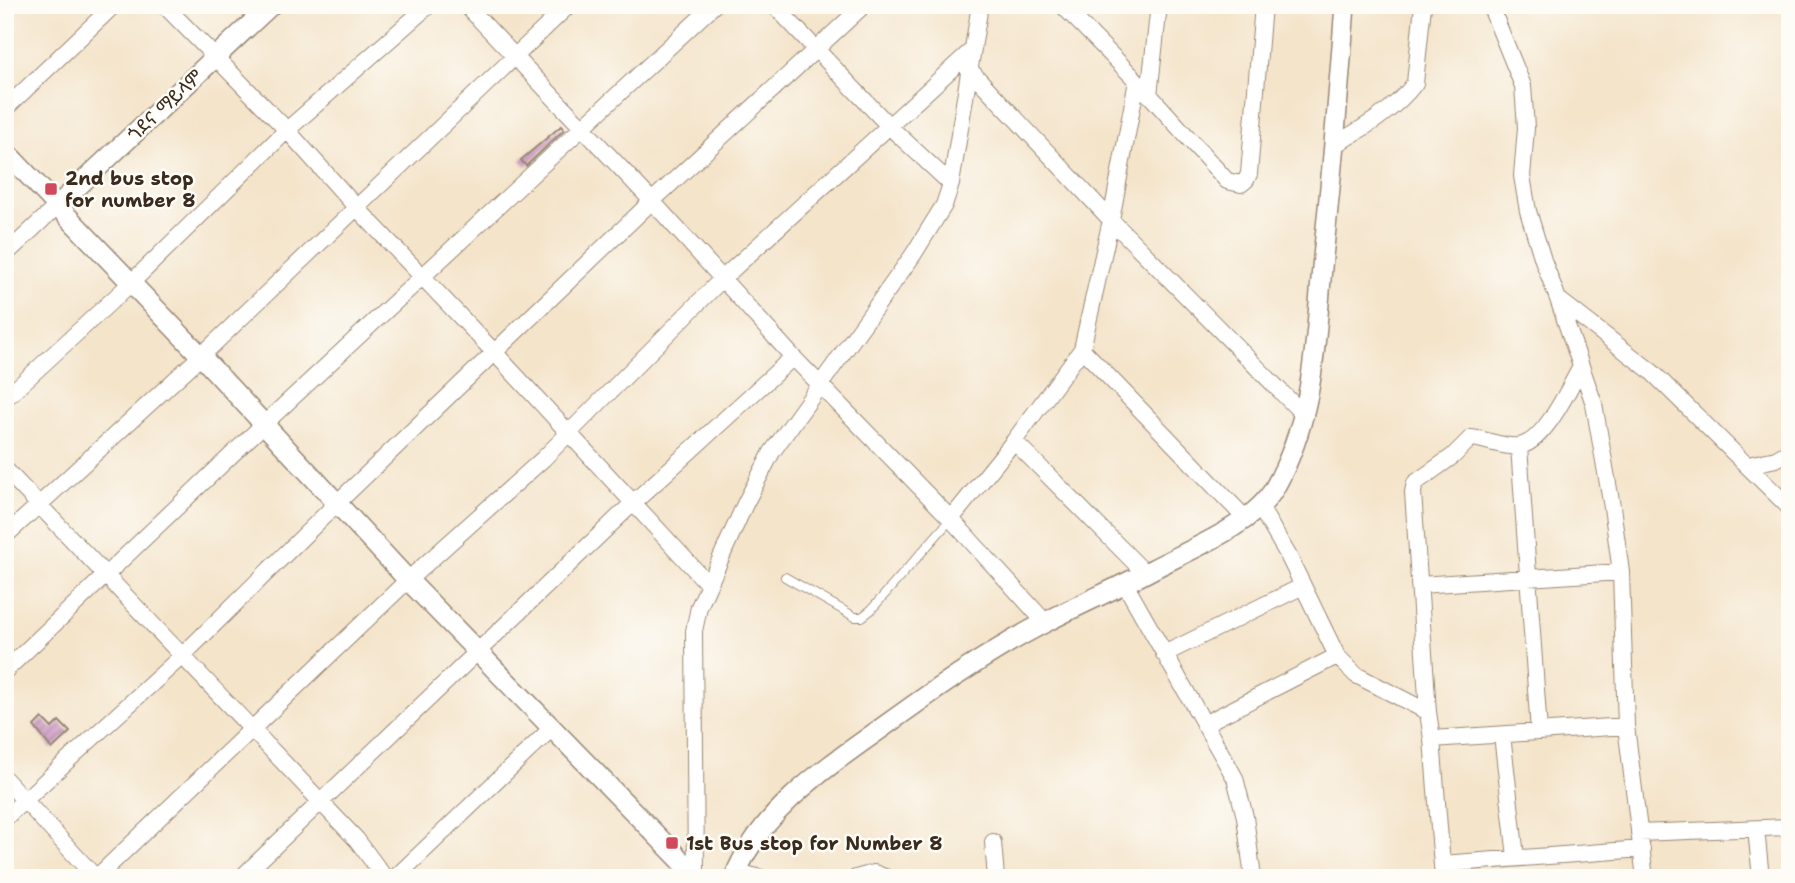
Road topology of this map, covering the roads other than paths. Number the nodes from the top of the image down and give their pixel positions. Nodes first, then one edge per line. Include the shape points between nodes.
1 (114, 5) edge
2 (164, 5) edge
3 (271, 5) edge
4 (429, 5) edge
5 (466, 5) edge
6 (569, 5) edge
7 (714, 5) edge
8 (774, 5) edge
9 (864, 5) edge
10 (980, 5) edge
11 (1062, 5) edge
12 (1159, 5) edge
13 (1263, 5) edge
14 (1345, 5) edge
15 (1423, 5) edge
16 (1490, 5) edge
17 (817, 50) junction
18 (217, 57) junction
19 (515, 57) junction
20 (970, 59) junction
21 (1138, 81) junction
22 (1149, 95) junction
23 (5, 109) edge
24 (890, 127) junction
25 (582, 129) junction
26 (287, 130) junction
27 (1334, 145) junction
28 (5, 151) edge
29 (951, 184) junction
30 (652, 201) junction
31 (58, 205) junction
32 (356, 206) junction
33 (1111, 220) junction
34 (5, 255) edge
35 (422, 276) junction
36 (722, 279) junction
37 (131, 283) junction
38 (1558, 299) junction
39 (1082, 349) junction
40 (494, 352) junction
41 (201, 356) junction
42 (793, 357) junction
43 (1581, 367) junction
44 (820, 384) junction
45 (5, 399) edge
46 (1305, 416) junction
47 (263, 425) junction
48 (569, 433) junction
49 (1014, 441) junction
50 (1519, 446) junction
51 (1790, 451) edge
52 (1748, 466) junction
53 (5, 469) edge
54 (634, 502) junction
55 (336, 504) junction
56 (38, 505) junction
57 (1790, 508) edge
58 (1253, 512) junction
59 (951, 519) junction
60 (5, 536) edge
61 (1620, 572) junction
62 (1145, 573) junction
63 (106, 574) junction
64 (785, 577) dead end
65 (1526, 578) junction
66 (408, 580) junction
67 (1125, 584) junction
68 (709, 585) junction
69 (1419, 585) junction
70 (1303, 586) junction
71 (1045, 622) junction
72 (478, 652) junction
73 (1164, 654) junction
74 (183, 655) junction
75 (1337, 656) junction
76 (5, 671) edge
77 (1428, 712) junction
78 (1204, 724) junction
79 (1626, 726) junction
80 (252, 729) junction
81 (551, 729) junction
82 (1539, 732) junction
83 (1502, 735) junction
84 (1432, 739) junction
85 (5, 779) edge
86 (26, 799) junction
87 (320, 802) junction
88 (5, 818) edge
89 (1790, 827) edge
90 (1756, 829) junction
91 (1640, 841) junction
92 (993, 842) dead end
93 (1516, 857) junction
94 (1442, 871) edge
95 (735, 875) edge
96 (697, 877) edge
97 (96, 878) edge
98 (241, 878) edge
99 (385, 878) edge
100 (395, 878) edge
101 (761, 878) edge
102 (856, 878) edge
103 (887, 878) edge
104 (996, 878) edge
105 (1253, 878) edge
106 (1645, 878) edge
107 (1760, 878) edge

1 - 23 street
2 - 18 street
3 - 18 street, ጎደና ማይላም
4 - 26 street
5 - 19 street
6 - 19 street
7 - 25 street
8 - 17 street
9 - 17 street
10 - 20 street
11 - 21 street
12 - 22 street
13 - 22 street via 1247,180 1241,184 1227,181
14 - 27 street
15 - 27 street via 1415,83 1366,127
16 - 38 street via 1523,86 1522,176 1528,211
17 - 24 street
17 - 30 street
18 - 26 street
18 - 31 street, ጎደና ማይላም
19 - 25 street
19 - 32 street
20 - 24 street
20 - 29 street
20 - 33 street
21 - 22 street
21 - 33 street
24 - 29 street
24 - 36 street
25 - 30 street
25 - 35 street
26 - 32 street
26 - 37 street
27 - 46 street
28 - 31 street
29 - 44 street via 944,205 913,255
30 - 36 street
30 - 40 street
31 - 34 street
31 - 37 street
32 - 35 street
32 - 41 street
33 - 39 street
33 - 46 street
35 - 40 street
35 - 47 street
36 - 42 street
36 - 48 street
37 - 41 street
37 - 45 street
38 - 43 street
38 - 52 street via 1652,372
39 - 49 street
39 - 58 street
40 - 48 street
40 - 55 street
41 - 47 street
41 - 56 street
42 - 44 street
42 - 54 street
43 - 50 street via 1540,434
43 - 61 street via 1594,404
44 - 59 street
44 - 68 street via 759,476
46 - 58 street via 1272,493
47 - 55 street
47 - 63 street
48 - 54 street
48 - 66 street
49 - 59 street
49 - 62 street
50 - 65 street
50 - 69 street via 1471,438 1415,483 1412,502
51 - 52 street
52 - 57 street
53 - 56 street
54 - 68 street
54 - 72 street
55 - 66 street
55 - 74 street
56 - 60 street
56 - 63 street
58 - 62 street
58 - 70 street
59 - 64 lane via 862,617
59 - 71 street
61 - 65 street
61 - 79 street
62 - 67 street
63 - 74 street
63 - 76 street
65 - 69 street
65 - 82 street
66 - 72 street
66 - 80 street
67 - 71 street
67 - 73 street
68 - 96 street via 694,631
69 - 77 street
70 - 73 street
70 - 75 street
71 - 95 street via 924,697 820,775 771,819
72 - 81 street
72 - 87 street
73 - 78 street
74 - 80 street
74 - 86 street
75 - 77 street via 1356,675
75 - 78 street
77 - 84 street
78 - 105 street via 1228,762 1241,796
79 - 82 street
79 - 91 street
80 - 87 street
80 - 97 street
81 - 96 street
81 - 100 street
82 - 83 street
83 - 84 street
83 - 93 street
84 - 94 street
85 - 86 street
86 - 88 street
86 - 97 street
87 - 98 street
87 - 99 street
89 - 90 street
90 - 91 street
90 - 107 street
91 - 93 street
91 - 106 street
92 - 104 street
93 - 94 street
95 - 101 street
102 - 103 street via 865,873

